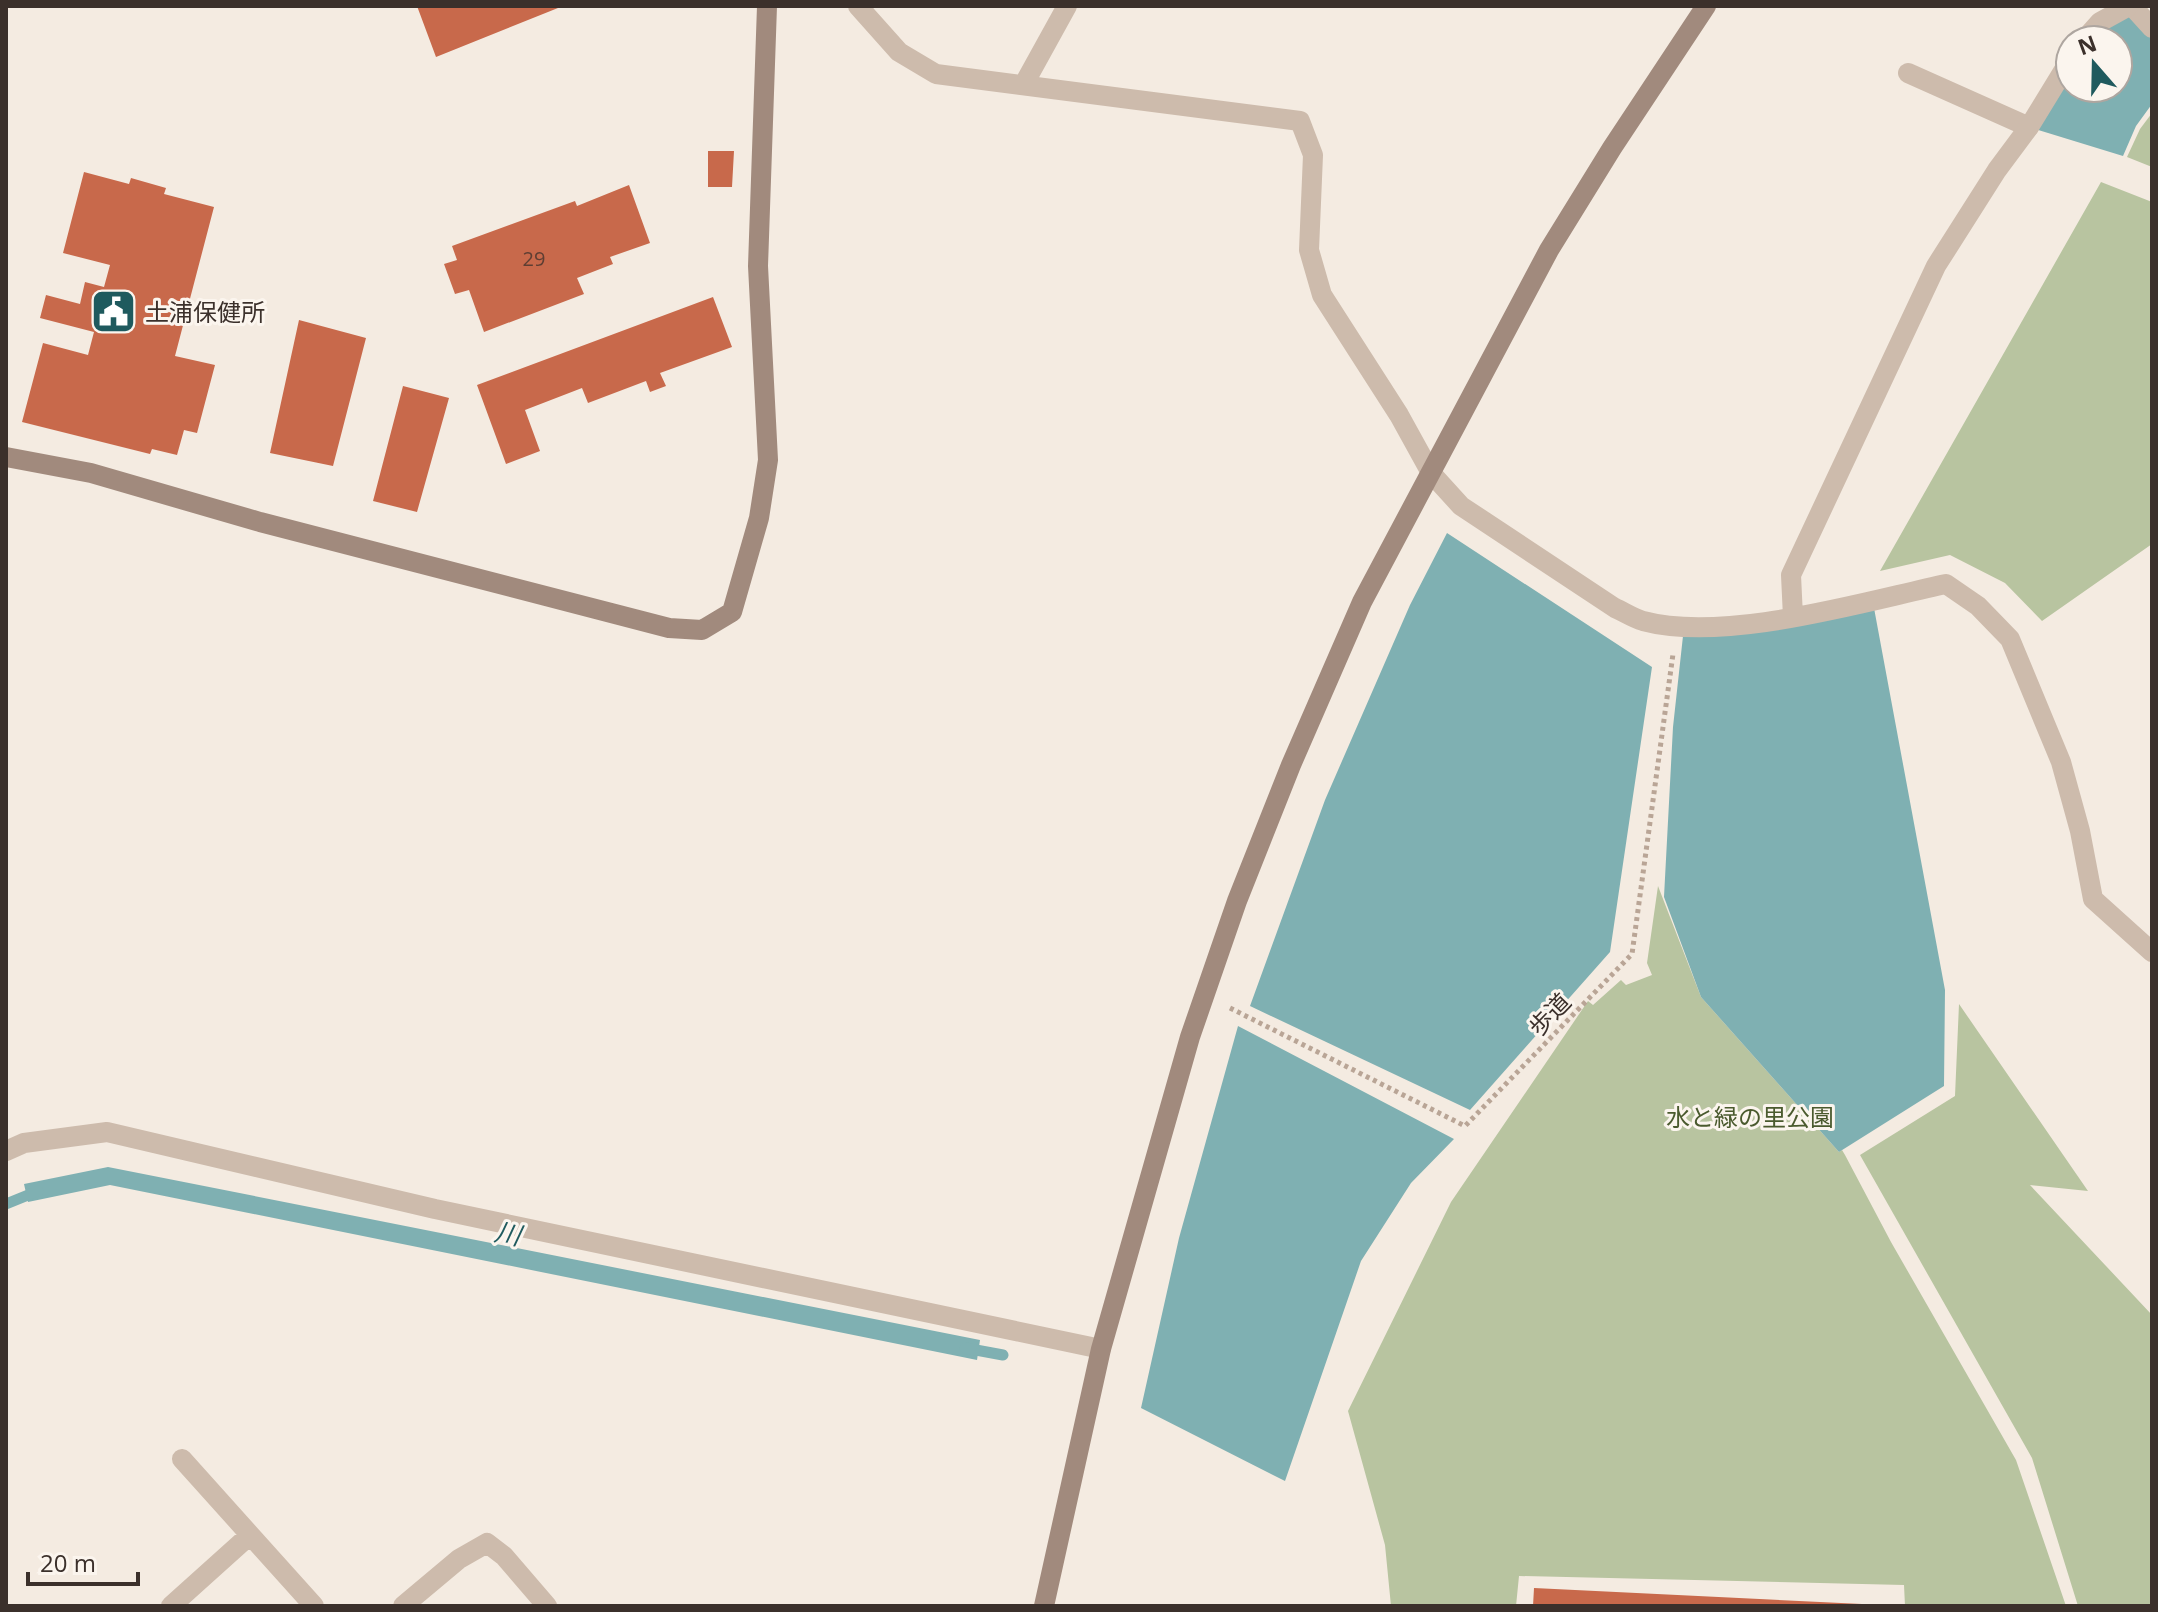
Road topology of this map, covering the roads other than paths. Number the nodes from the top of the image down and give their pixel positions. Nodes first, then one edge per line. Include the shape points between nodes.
1 (767, 6) edge
2 (858, 6) edge
3 (1067, 6) edge
4 (1706, 6) edge
5 (2131, 6) edge
6 (2098, 24) edge
7 (2152, 28) edge
8 (1908, 73) dead end
9 (1024, 84) junction
10 (2054, 86) edge
11 (2029, 127) junction
12 (6, 457) edge
13 (1431, 473) junction
14 (1793, 617) junction
15 (2152, 952) edge
16 (6, 1151) edge
17 (1101, 1349) junction
18 (182, 1459) dead end
19 (250, 1535) junction
20 (171, 1606) edge
21 (314, 1606) edge
22 (403, 1606) edge
23 (547, 1606) edge
24 (1044, 1606) edge

1 - 12 street via 758,266 768,460 759,518 732,612 702,630 669,628 91,473
2 - 9 street via 899,52 936,74
3 - 9 street
4 - 13 street via 1549,250
5 - 6 street
5 - 7 street
8 - 11 street
9 - 13 street via 1300,121 1313,155 1309,250 1322,295
10 - 11 street
11 - 14 street via 1936,266 1791,575
13 - 14 street via 1461,506 1641,621 1708,627
13 - 17 street via 1362,602 1258,847 1204,995
14 - 15 street via 1946,584 1978,606 2010,639 2061,762 2093,899
16 - 17 street via 24,1143 107,1132 435,1209
17 - 24 street
18 - 19 street
19 - 20 street
19 - 21 street
22 - 23 street via 487,1543

